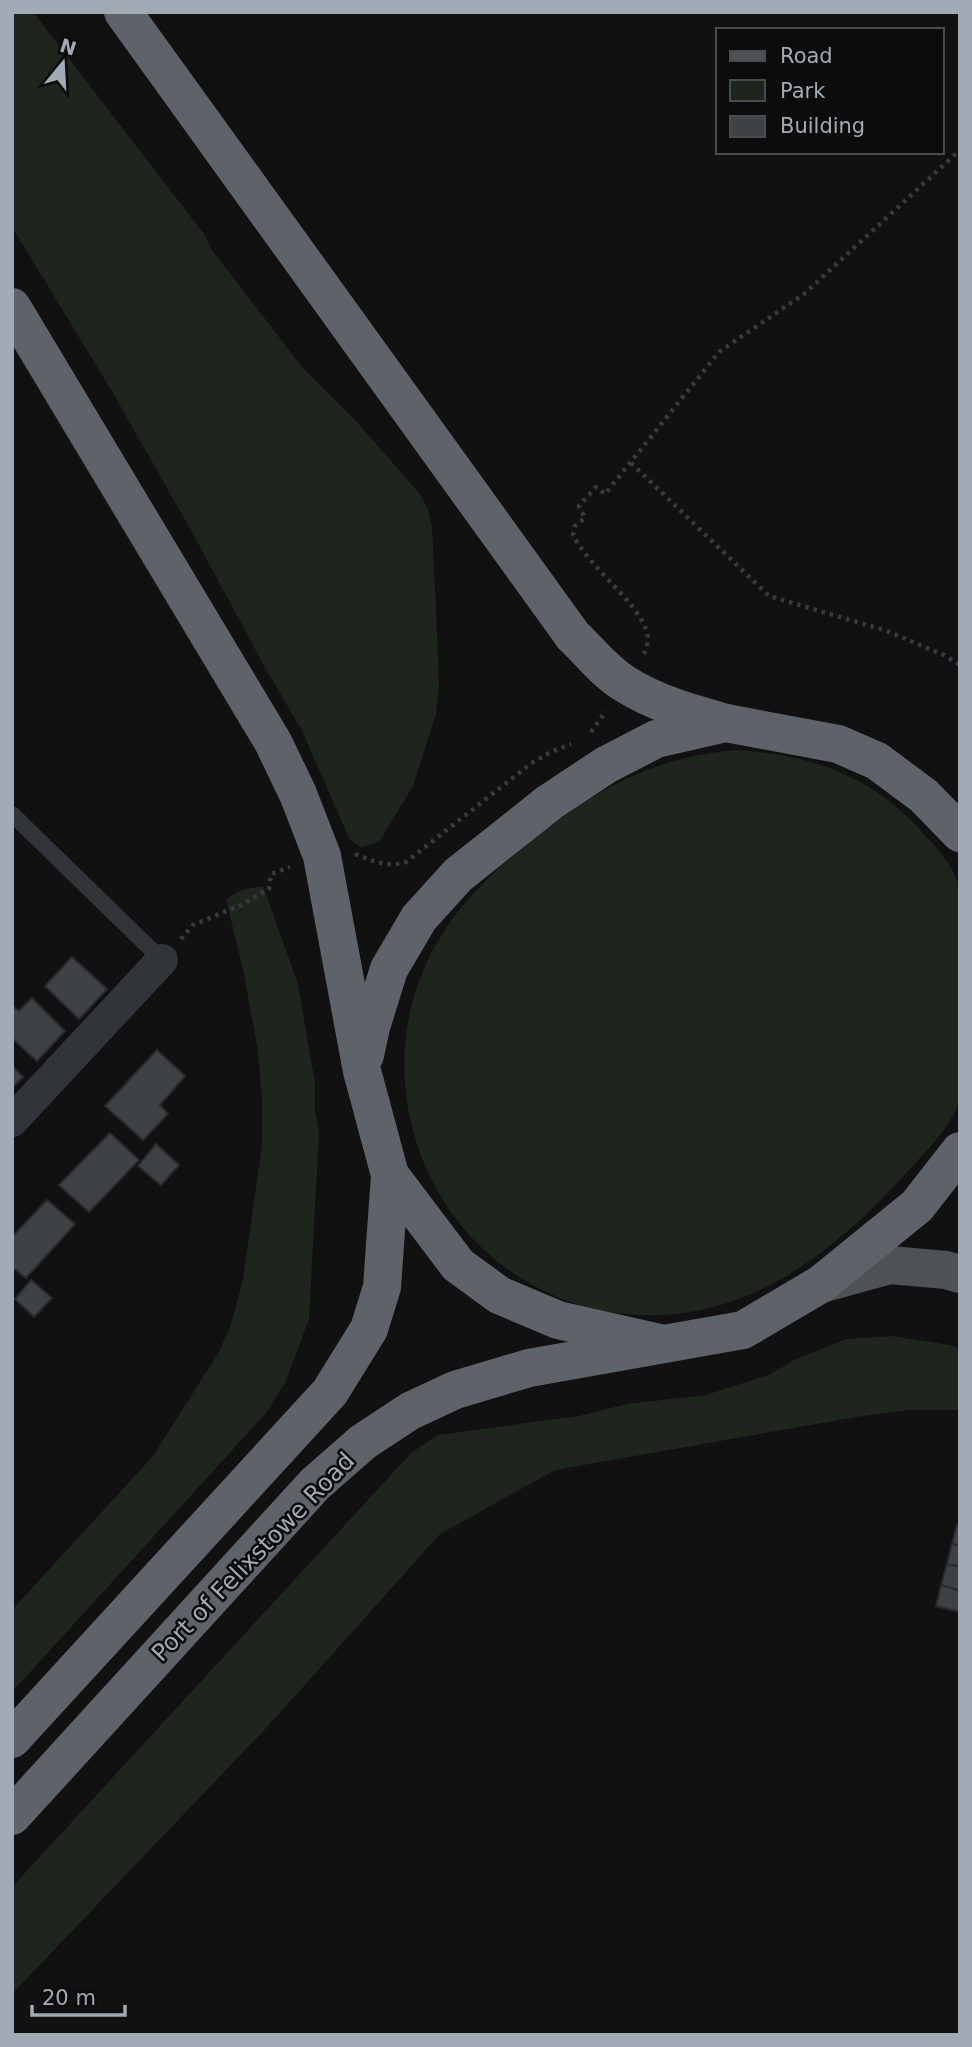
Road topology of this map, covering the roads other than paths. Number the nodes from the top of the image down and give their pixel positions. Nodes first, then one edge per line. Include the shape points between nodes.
1 (123, 12) edge
2 (12, 307) edge
3 (726, 723) junction
4 (12, 814) edge
5 (960, 833) edge
6 (162, 960) joint
7 (362, 1071) junction
8 (12, 1121) edge
9 (960, 1151) edge
10 (390, 1175) junction
11 (960, 1274) edge
12 (821, 1284) junction
13 (664, 1344) junction
14 (12, 1740) edge
15 (12, 1816) edge

1 - 3 highway via 573,636 625,684 669,707
2 - 7 highway via 273,742 298,794 322,856
3 - 5 highway via 838,744 877,761 924,796
3 - 7 highway via 656,739 606,765 544,806 458,875 419,918 389,969
4 - 6 lane
6 - 8 street
7 - 10 highway
9 - 12 highway, Port of Felixstowe Road via 916,1206
10 - 13 highway via 458,1265 499,1295 558,1320
10 - 14 highway, Port of Felixstowe Road via 382,1287 369,1329 330,1392
11 - 12 main road via 890,1265
12 - 13 highway, Port of Felixstowe Road via 743,1330
13 - 15 highway, Port of Felixstowe Road via 529,1368 455,1390 410,1411 363,1442 316,1485

